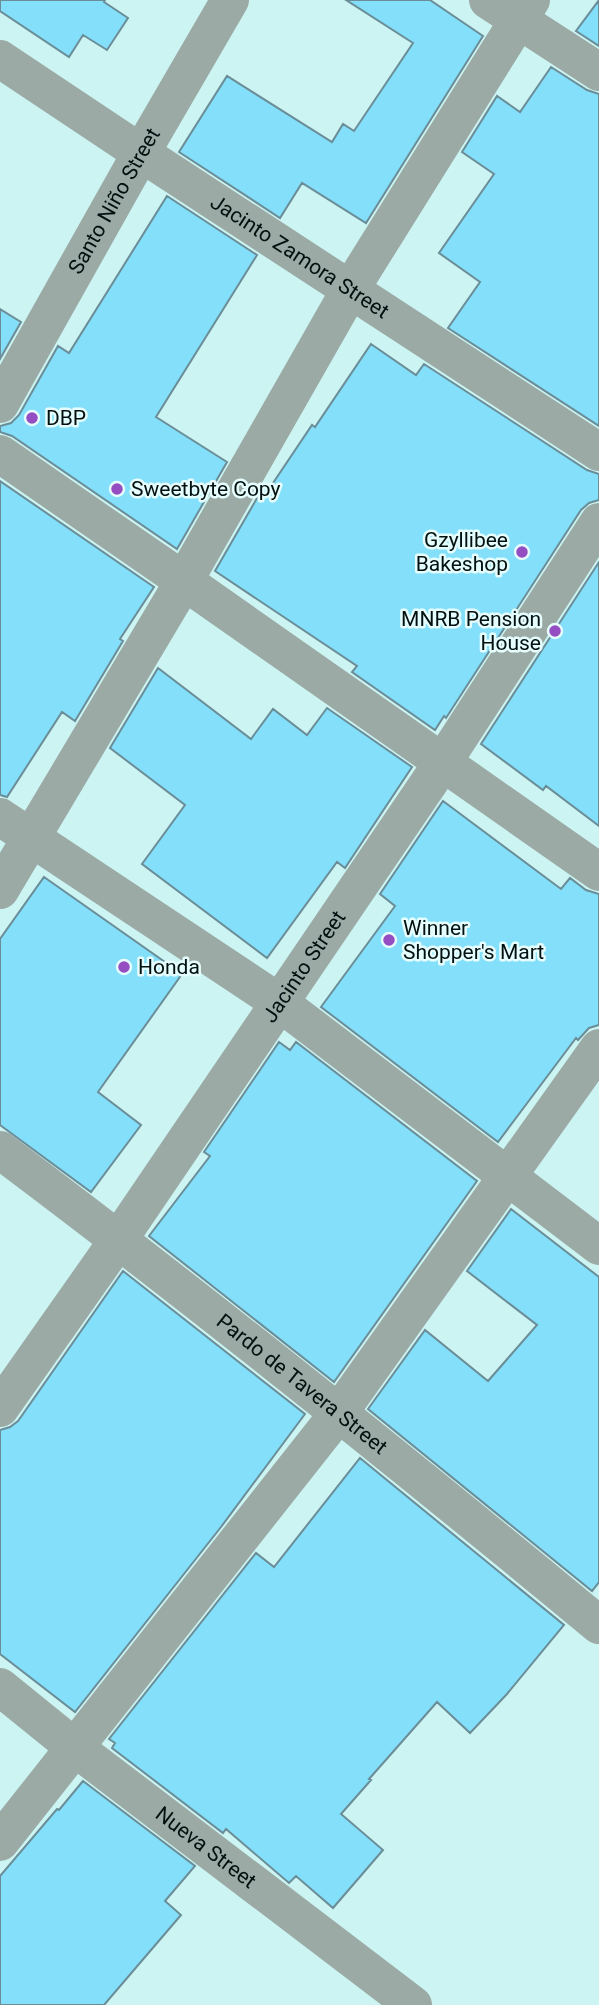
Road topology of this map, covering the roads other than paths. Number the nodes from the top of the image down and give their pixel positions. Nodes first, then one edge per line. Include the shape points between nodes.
1 (230, 0) edge
2 (513, 7) edge
3 (0, 59) edge
4 (599, 72) edge
5 (141, 153) junction
6 (350, 290) junction
7 (0, 404) edge
8 (599, 452) edge
9 (0, 454) edge
10 (599, 522) edge
11 (184, 580) junction
12 (443, 762) junction
13 (0, 817) edge
14 (32, 839) junction
15 (599, 872) edge
16 (0, 890) edge
17 (280, 1003) junction
18 (599, 1048) edge
19 (0, 1150) edge
20 (508, 1176) junction
21 (119, 1239) junction
22 (599, 1246) edge
23 (0, 1408) edge
24 (338, 1414) junction
25 (599, 1625) edge
26 (0, 1686) edge
27 (74, 1747) junction
28 (0, 1842) edge
29 (413, 2005) edge

1 - 5 street, Santo Niño Street
2 - 4 street
2 - 6 street
3 - 5 street, Jacinto Zamora Street
5 - 6 street, Jacinto Zamora Street
5 - 7 street, Santo Niño Street
6 - 8 street, Jacinto Zamora Street
6 - 11 street
9 - 11 street
10 - 12 street, Jacinto Street
11 - 12 street
11 - 14 street
12 - 15 street
12 - 17 street, Jacinto Street
13 - 14 street
14 - 16 street
14 - 17 street
17 - 20 street
17 - 21 street, Jacinto Street
18 - 20 street
19 - 21 street, Pardo de Tavera Street
20 - 22 street
20 - 24 street
21 - 23 street, Jacinto Street
21 - 24 street, Pardo de Tavera Street
24 - 25 street, Pardo de Tavera Street
24 - 27 street
26 - 27 street, Nueva Street
27 - 28 street
27 - 29 street, Nueva Street

